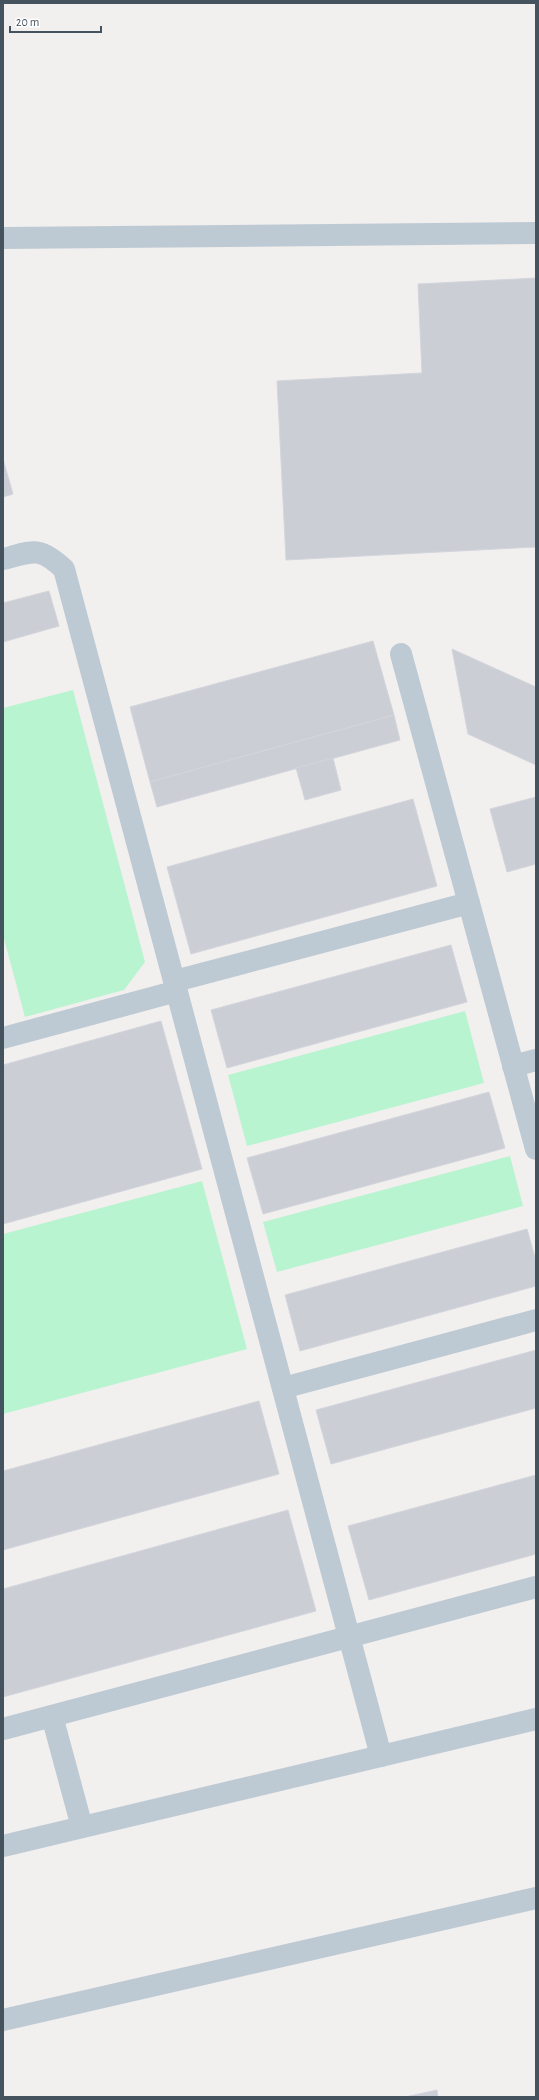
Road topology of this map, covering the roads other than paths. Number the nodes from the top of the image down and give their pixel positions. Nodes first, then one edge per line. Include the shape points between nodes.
1 (536, 233) edge
2 (3, 238) edge
3 (3, 559) edge
4 (402, 654) dead end
5 (469, 902) junction
6 (176, 986) junction
7 (3, 1038) edge
8 (536, 1060) edge
9 (513, 1066) junction
10 (536, 1149) edge
11 (536, 1320) edge
12 (283, 1388) junction
13 (536, 1587) edge
14 (350, 1637) junction
15 (52, 1716) junction
16 (536, 1719) edge
17 (3, 1729) edge
18 (382, 1756) junction
19 (82, 1827) junction
20 (3, 1846) edge
21 (536, 1898) edge
22 (3, 2020) edge

1 - 2 street
3 - 6 street via 34,551 51,557 64,569
4 - 5 street
5 - 6 street
5 - 9 street
6 - 7 street
6 - 12 street
8 - 9 street
9 - 10 street
11 - 12 street
12 - 14 street
13 - 14 street
14 - 15 street
14 - 18 street
15 - 17 street
15 - 19 street
16 - 18 street
18 - 19 street
19 - 20 street
21 - 22 street

